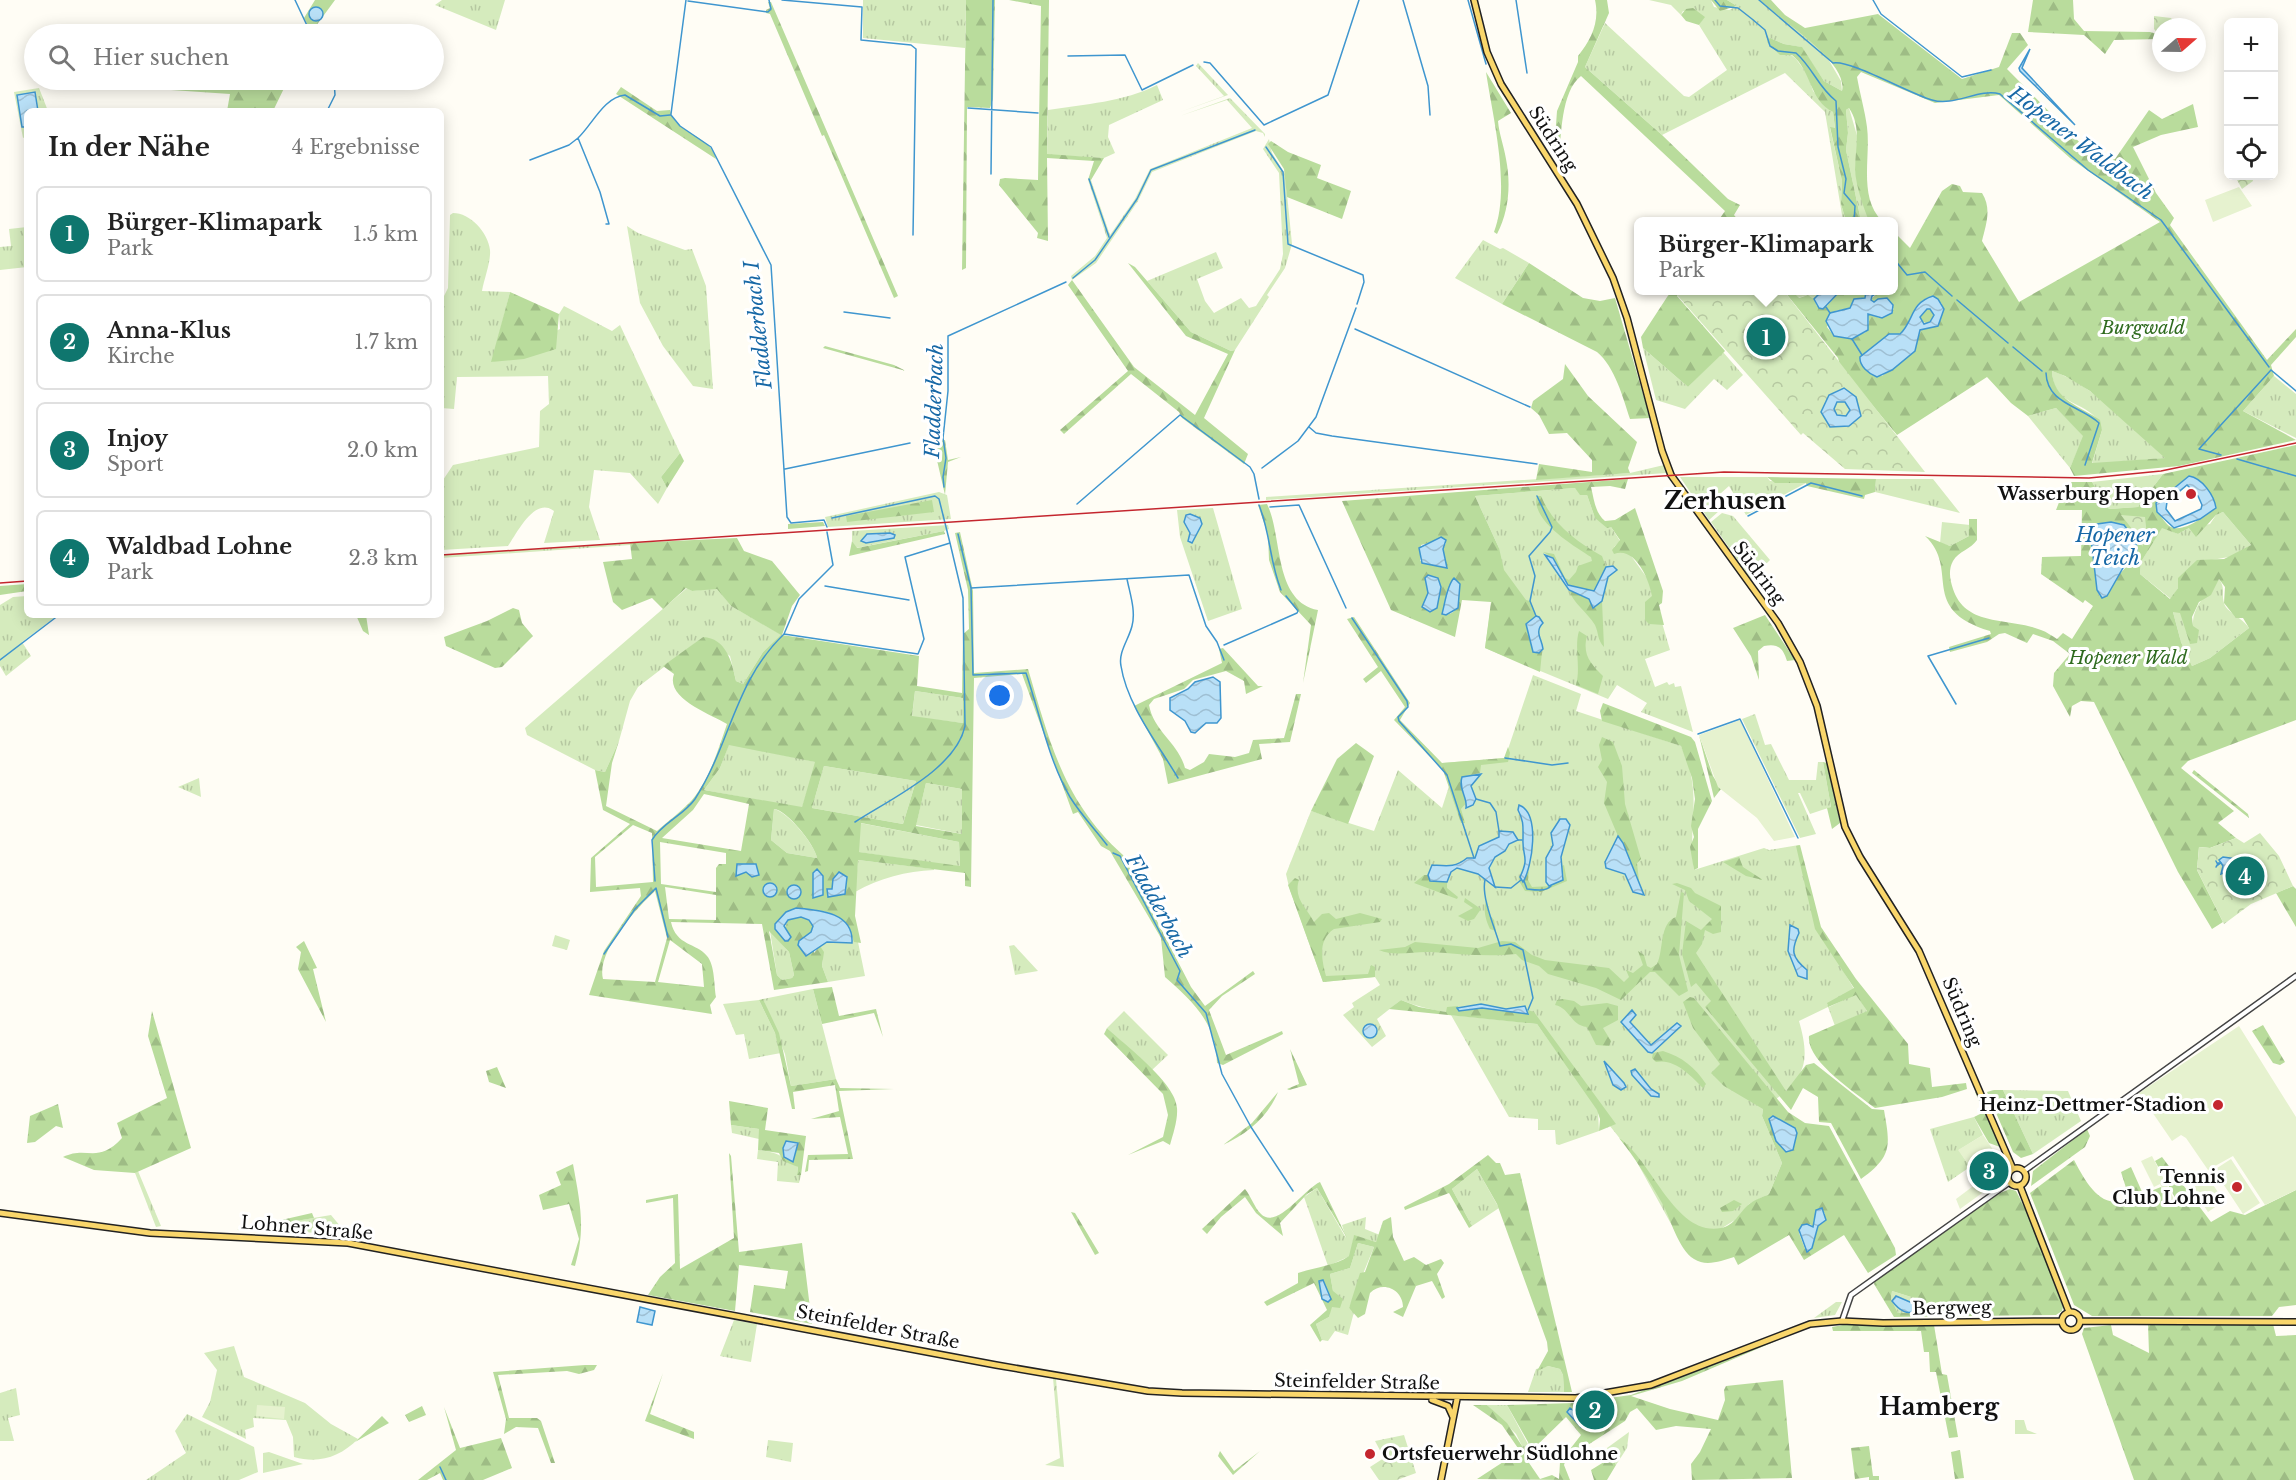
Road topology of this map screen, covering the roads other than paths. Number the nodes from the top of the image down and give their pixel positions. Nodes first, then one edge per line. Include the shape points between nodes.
1 (1474, 0) edge
2 (2296, 976) edge
3 (2013, 1168) junction
4 (2024, 1171) junction
5 (2010, 1182) junction
6 (2020, 1185) junction
7 (0, 1213) edge
8 (644, 1300) joint
9 (2069, 1312) junction
10 (1842, 1321) junction
11 (2062, 1321) junction
12 (2081, 1321) junction
13 (2296, 1322) edge
14 (1426, 1398) junction
15 (1457, 1399) junction
16 (1454, 1419) junction
17 (1441, 1480) edge

1 - 3 main road, Südring via 1487,52 1501,84 1577,204 1614,278 1662,451 1674,481 1778,623 1800,662 1817,706 1845,827 1923,960
2 - 4 street
3 - 4 main road
3 - 5 main road via 2008,1176
4 - 6 main road via 2026,1180
5 - 6 main road
5 - 10 street via 1851,1294
6 - 9 main road
7 - 8 main road, Lohner Straße via 150,1233 348,1243
8 - 14 main road, Steinfelder Straße via 1148,1391
9 - 11 main road
9 - 12 main road via 2076,1313
10 - 11 main road, Bergweg
10 - 15 main road, Steinfelder Straße via 1810,1324 1669,1379 1626,1391 1568,1399
11 - 12 main road, Bergweg via 2065,1328 2072,1330
12 - 13 main road, Bergweg
14 - 15 main road, Steinfelder Straße
14 - 16 main road via 1448,1406
15 - 16 main road
16 - 17 main road

